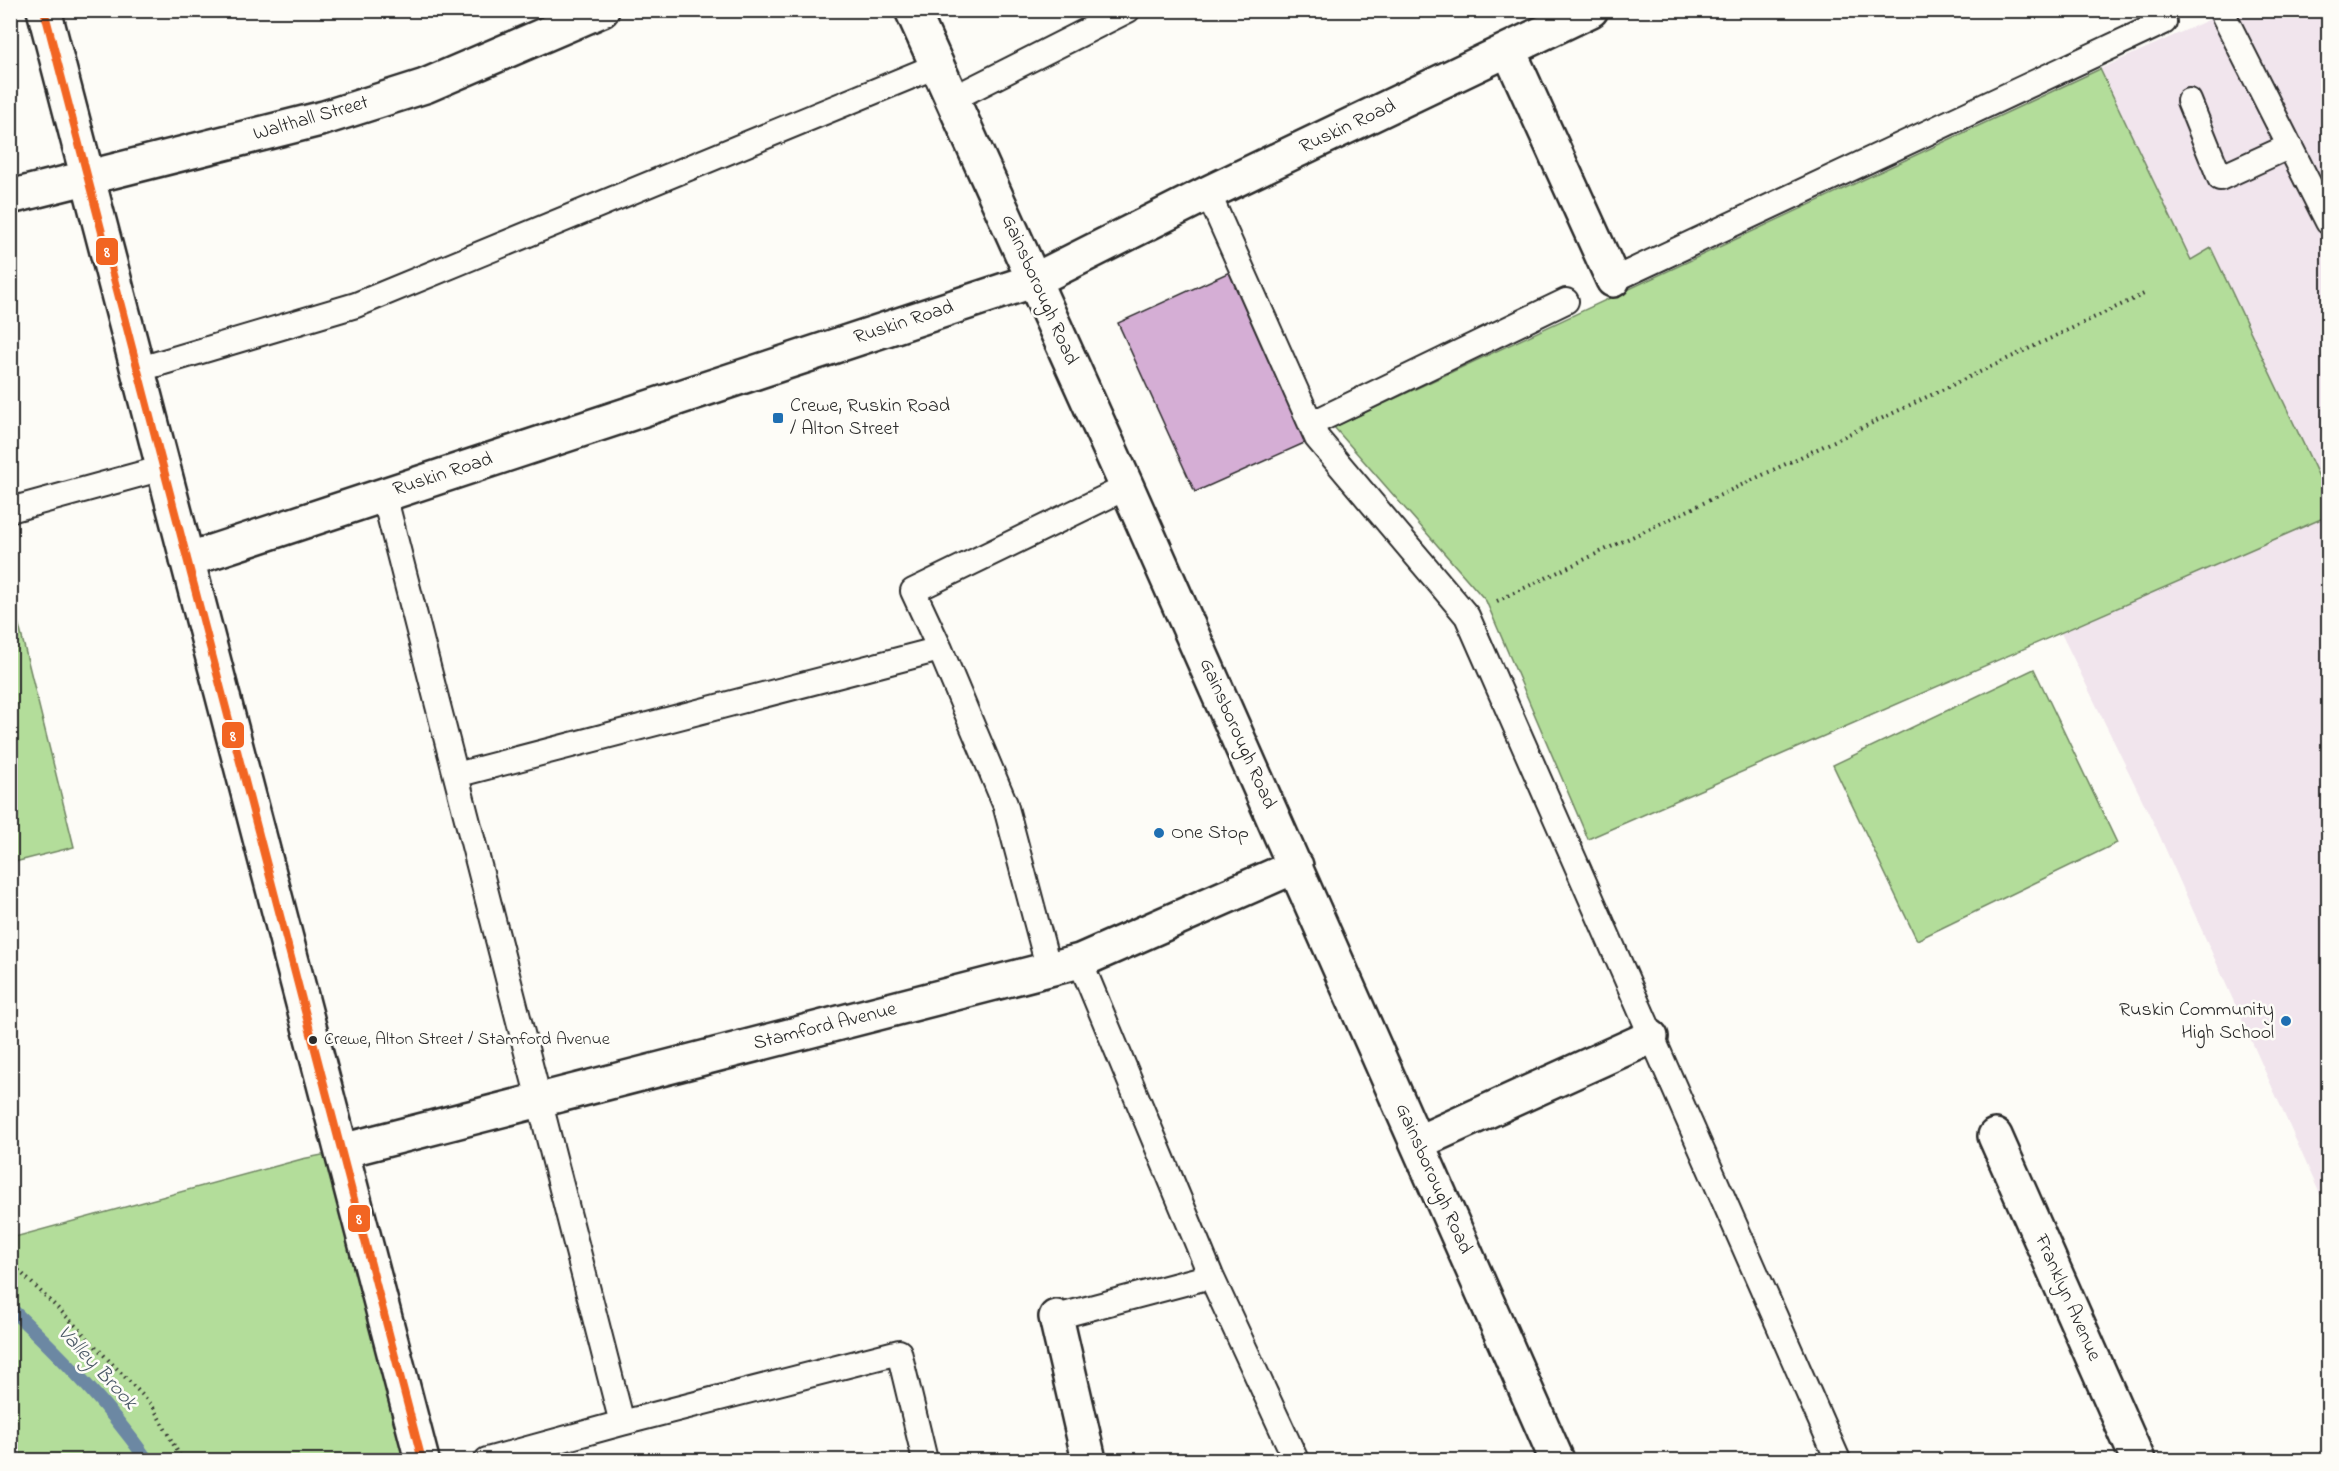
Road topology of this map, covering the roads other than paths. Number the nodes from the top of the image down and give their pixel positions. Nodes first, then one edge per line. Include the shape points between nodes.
1 (602, 10) edge
2 (912, 10) edge
3 (1128, 10) edge
4 (1591, 10) edge
5 (2221, 10) edge
6 (50, 12) edge
7 (2164, 22) dead end
8 (1509, 51) junction
9 (936, 66) junction
10 (952, 99) junction
11 (2189, 101) dead end
12 (2290, 146) junction
13 (87, 178) junction
14 (1208, 193) junction
15 (10, 197) edge
16 (2328, 222) edge
17 (1035, 280) junction
18 (1613, 280) joint
19 (1566, 301) dead end
20 (138, 370) junction
21 (1311, 424) junction
22 (163, 468) junction
23 (1127, 487) junction
24 (384, 495) junction
25 (10, 510) edge
26 (187, 560) junction
27 (940, 649) junction
28 (456, 775) junction
29 (1296, 866) junction
30 (1080, 961) junction
31 (1049, 970) junction
32 (1651, 1037) junction
33 (540, 1100) junction
34 (1995, 1136) dead end
35 (1417, 1143) junction
36 (342, 1151) junction
37 (1211, 1276) junction
38 (1056, 1317) joint
39 (622, 1423) junction
40 (422, 1461) edge
41 (487, 1461) edge
42 (925, 1461) edge
43 (1089, 1461) edge
44 (1296, 1461) edge
45 (1557, 1461) edge
46 (1838, 1461) edge
47 (2138, 1461) edge

1 - 13 street, Walthall Street via 425,86 324,118
2 - 9 street, Gainsborough Road
3 - 10 lane
4 - 8 street, Ruskin Road
5 - 12 lane
6 - 13 street
7 - 18 lane
8 - 14 street, Ruskin Road
8 - 18 street
9 - 10 street, Gainsborough Road
9 - 20 lane via 356,305
10 - 17 street, Gainsborough Road
11 - 12 lane via 2220,178
12 - 16 lane
13 - 15 street, Walthall Street
13 - 20 street
14 - 17 street, Ruskin Road
14 - 21 lane
17 - 23 street, Gainsborough Road
17 - 24 street, Ruskin Road
19 - 21 lane
20 - 22 street
21 - 32 lane via 1317,438 1467,616
22 - 25 lane
22 - 26 street
23 - 27 lane via 914,591
23 - 29 street, Gainsborough Road
24 - 26 street, Ruskin Road
24 - 28 lane
26 - 36 street
27 - 28 lane
27 - 31 lane via 1005,804
28 - 33 lane
29 - 30 street, Stamford Avenue
29 - 35 street, Gainsborough Road
30 - 31 street, Stamford Avenue
30 - 37 lane
31 - 33 street, Stamford Avenue
32 - 35 street
32 - 46 lane
33 - 36 street, Stamford Avenue
33 - 39 lane
34 - 47 street, Franklyn Avenue
35 - 45 street, Gainsborough Road
36 - 40 street
37 - 38 lane
37 - 44 lane
38 - 43 street
39 - 41 lane
39 - 42 lane via 898,1352

